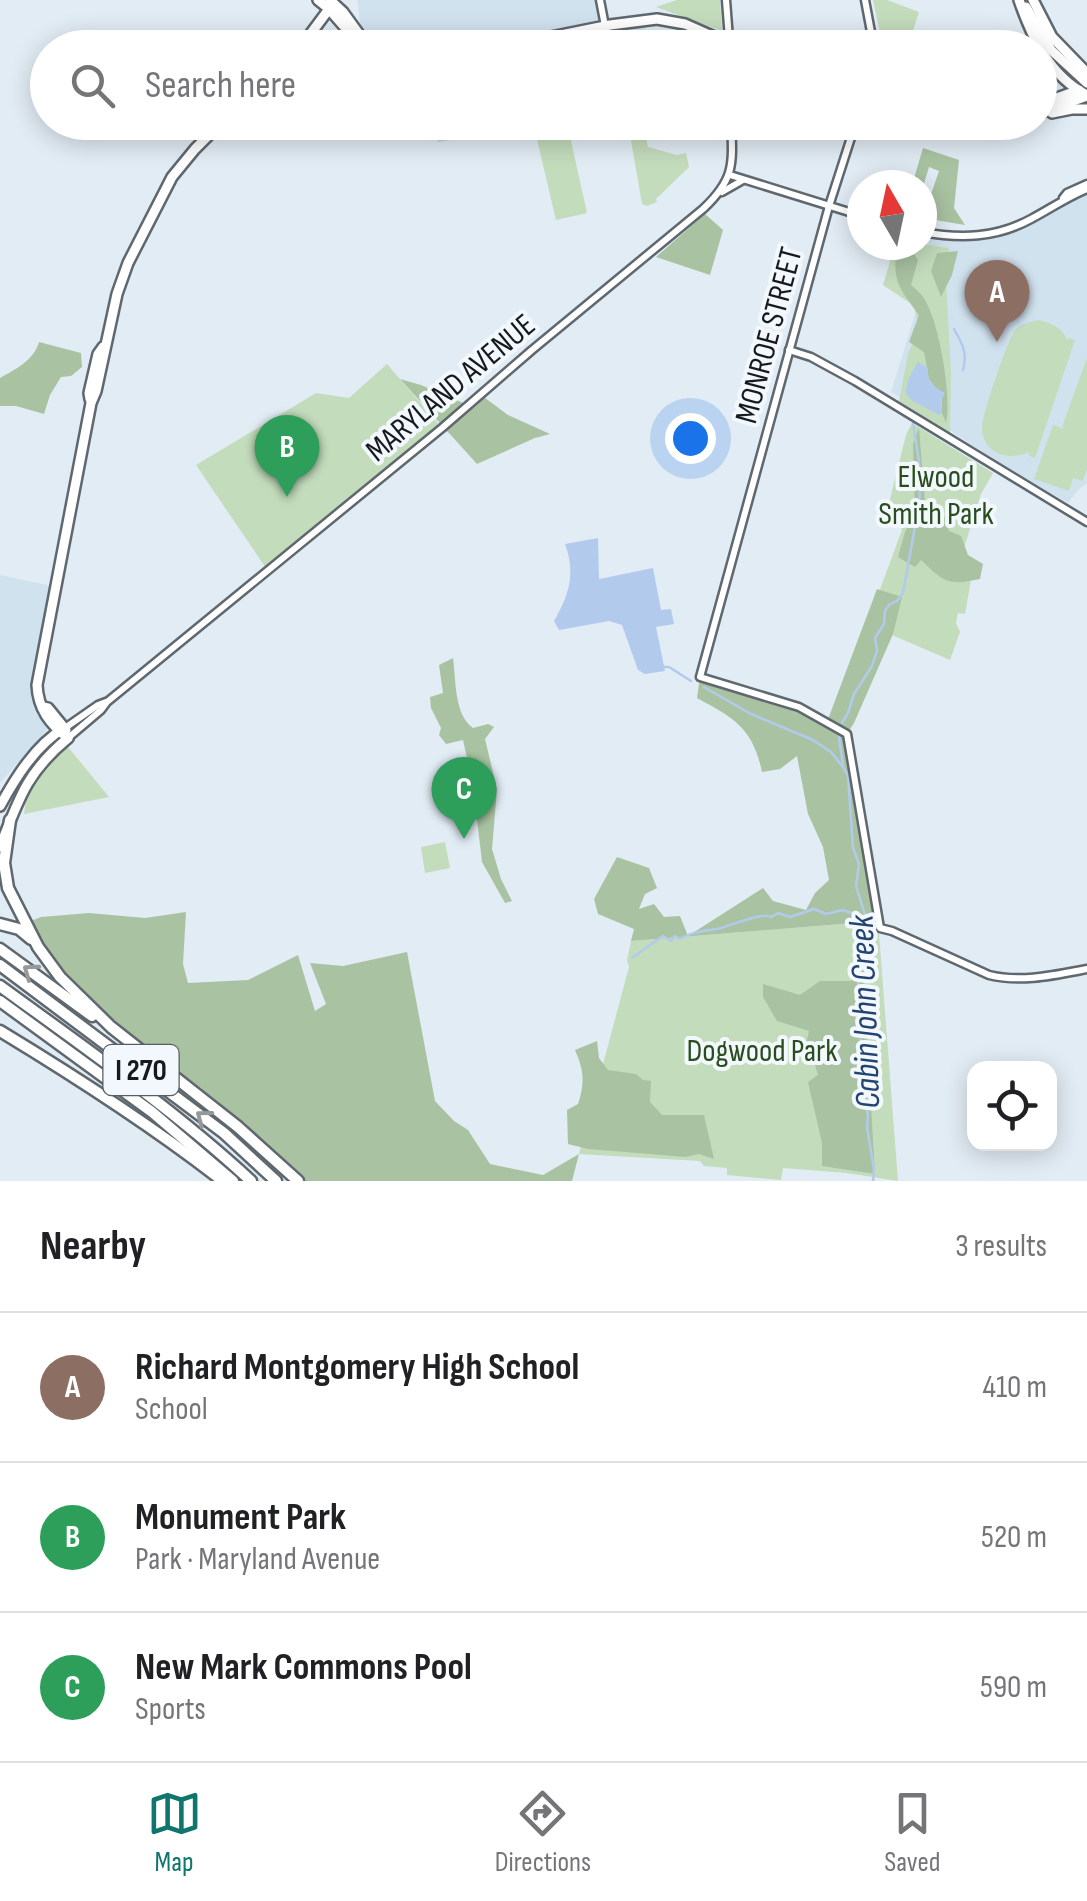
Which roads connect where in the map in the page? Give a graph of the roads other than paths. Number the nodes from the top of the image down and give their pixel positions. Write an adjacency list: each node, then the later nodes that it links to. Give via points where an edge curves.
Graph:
1 (318, 0): 7 (main road)
2 (600, 0): 8 (street)
3 (726, 0): 13 (street)
4 (865, 0): 14 (street)
5 (1021, 0): 15 (main road); 16 (main road)
6 (1033, 0): 17 (main road)
7 (333, 2): 9 (main road); 10 (main road)
8 (605, 26): 11 (main road); 12 (main road, via 648,19)
9 (313, 30)
10 (351, 30)
11 (585, 30)
12 (693, 30)
13 (727, 30)
14 (871, 30)
15 (1031, 30)
16 (1039, 30)
17 (1048, 30)
18 (1057, 42): 21 (main road)
19 (1057, 57): 22 (main road)
20 (1057, 69): 22 (main road)
21 (1086, 72)
22 (1085, 91): 23 (main road); 24 (main road)
23 (1057, 98)
24 (1057, 107)
25 (1087, 109): 26 (main road)
26 (1057, 112)
27 (205, 140): 39 (main road, via 161,196 122,276 98,354 37,685)
28 (731, 140): 30 (street, MARYLAND AVENUE)
29 (850, 140): 34 (street, MONROE STREET)
30 (730, 175): 31 (street); 33 (street, MARYLAND AVENUE)
31 (742, 180): 33 (street); 34 (street)
32 (1087, 186): 36 (street, via 992,234)
33 (721, 192): 41 (street, MARYLAND AVENUE, via 101,710)
34 (829, 206): 35 (street); 37 (street, MONROE STREET)
35 (847, 211)
36 (937, 234)
37 (790, 350): 38 (street, via 858,383); 50 (street, MONROE STREET, via 700,677 799,707 847,734 880,928 1002,978)
38 (1087, 522)
39 (43, 707): 40 (main road); 41 (main road)
40 (49, 720): 41 (main road); 42 (main road)
41 (64, 732): 42 (main road); 44 (main road)
42 (40, 748): 43 (main road)
43 (0, 806)
44 (10, 820): 45 (main road); 47 (highway, via 5,875)
45 (0, 847)
46 (0, 924): 47 (highway, via 19,929)
47 (38, 946): 54 (highway, via 98,1015)
48 (0, 949): 54 (highway, I 270, one-way to 48)
49 (0, 965): 57 (highway, I 270, one-way to 49, via 224,1133)
50 (1087, 969)
51 (0, 986): 56 (highway, I 270)
52 (0, 1001): 55 (highway, I 270, via 152,1112)
53 (0, 1031): 55 (highway)
54 (165, 1070): 58 (highway, I 270)
55 (230, 1181)
56 (250, 1181)
57 (276, 1181)
58 (298, 1181)

